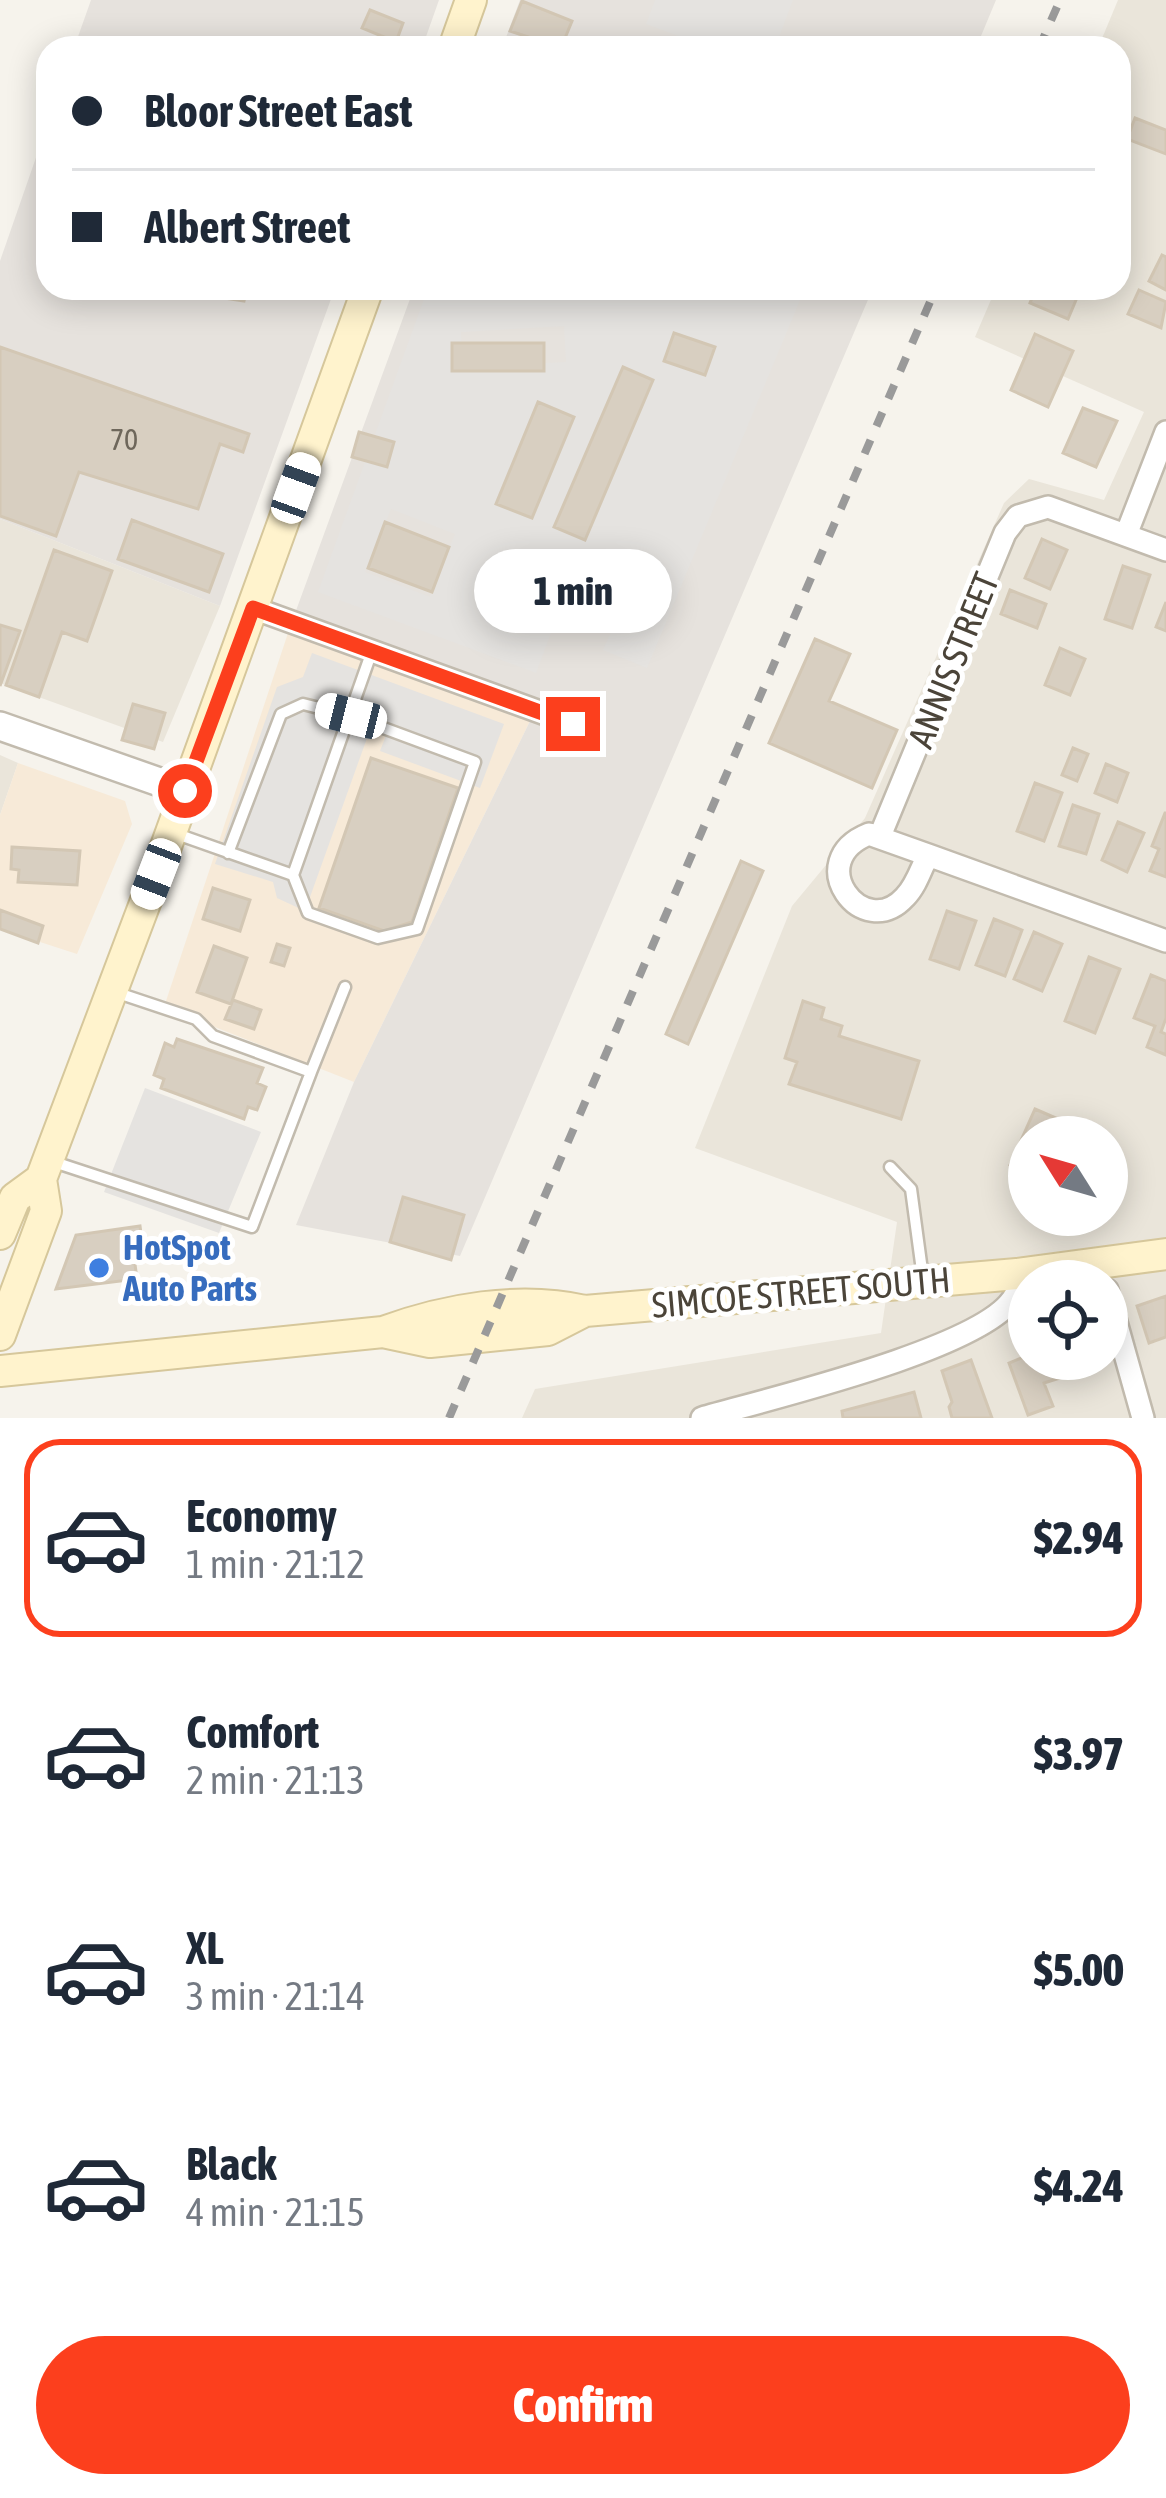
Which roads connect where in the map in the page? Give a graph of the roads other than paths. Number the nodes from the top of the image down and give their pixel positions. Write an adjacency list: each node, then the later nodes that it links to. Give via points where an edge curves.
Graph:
1 (471, 0): 2 (main road)
2 (458, 36)
3 (364, 300): 7 (main road)
4 (1166, 432): 5 (street)
5 (1126, 535): 6 (street); 14 (street, ANNIS STREET, via 1048,507 1018,515)
6 (1166, 550)
7 (253, 608): 8 (street); 12 (main road)
8 (372, 651): 9 (lane); 10 (street)
9 (351, 716): 15 (lane, via 303,704 280,714); 17 (lane); 17 (lane, via 475,762 417,929 378,938 308,913)
10 (573, 724)
11 (0, 726): 12 (street)
12 (185, 791): 13 (main road)
13 (171, 832): 15 (lane); 20 (main road)
14 (880, 836): 16 (street); 16 (street, via 848,847 838,870 845,894 865,909 902,902)
15 (228, 854): 17 (lane)
16 (928, 855): 18 (street)
17 (292, 875)
18 (1166, 941)
19 (345, 987): 21 (lane)
20 (112, 991): 21 (lane); 23 (main road)
21 (311, 1072): 23 (lane, via 252,1227)
22 (890, 1167): 28 (lane, via 911,1190)
23 (45, 1169): 24 (main road, via 15,1198); 30 (main road, via 46,1210)
24 (0, 1234)
25 (1166, 1254): 26 (main road, SIMCOE STREET SOUTH)
26 (1128, 1269)
27 (1008, 1275): 28 (main road, SIMCOE STREET SOUTH)
28 (923, 1281): 32 (main road, SIMCOE STREET SOUTH, via 585,1311 548,1330 430,1342 383,1332)
29 (1008, 1303): 33 (street, SIMCOE STREET SOUTH, via 928,1351)
30 (0, 1334)
31 (1128, 1364): 34 (street)
32 (0, 1371)
33 (702, 1418)
34 (1143, 1418)

